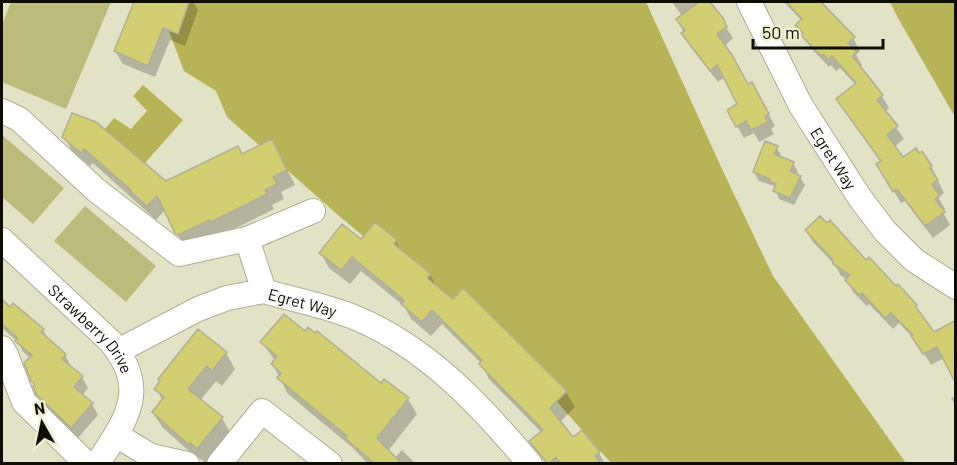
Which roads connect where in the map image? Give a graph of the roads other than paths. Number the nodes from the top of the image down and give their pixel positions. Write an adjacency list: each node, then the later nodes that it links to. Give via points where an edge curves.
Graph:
1 (749, 2): 6 (street, Egret Way, via 801,106 860,198 914,260)
2 (2, 111): 4 (street, via 19,119 96,190 179,254)
3 (314, 211): 4 (street)
4 (247, 238): 7 (street, Egret Way)
5 (2, 240): 9 (street, Strawberry Drive)
6 (956, 287)
7 (264, 291): 9 (street, via 227,297); 16 (street, Egret Way, via 356,318 406,344 460,387)
8 (2, 348): 11 (street, via 24,402)
9 (118, 351): 10 (street, Strawberry Drive, via 131,376 132,389 131,403)
10 (116, 435): 12 (street, Strawberry Drive); 13 (street, via 151,456)
11 (87, 464)
12 (97, 464)
13 (187, 464)
14 (219, 464): 15 (street, via 262,411)
15 (330, 464)
16 (530, 464)

